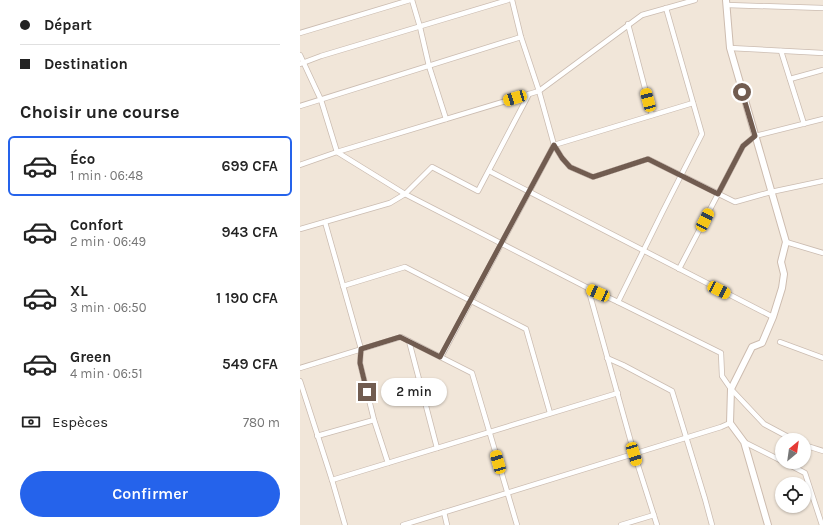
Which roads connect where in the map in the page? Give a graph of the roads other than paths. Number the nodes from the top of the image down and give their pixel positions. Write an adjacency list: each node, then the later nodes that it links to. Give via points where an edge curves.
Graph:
1 (411, 0): 10 (street); 11 (street)
2 (508, 0): 10 (street)
3 (512, 0): 12 (street)
4 (695, 0): 7 (street)
5 (727, 2): 8 (street); 13 (street)
6 (823, 4): 8 (street)
7 (666, 8): 9 (street, via 642,15); 24 (street)
8 (823, 8)
9 (628, 24): 21 (street); 26 (street)
10 (420, 27): 17 (street); 18 (street)
11 (300, 33)
12 (521, 37): 18 (street); 21 (street)
13 (730, 48): 14 (street); 30 (street)
14 (781, 51): 15 (street); 20 (street)
15 (823, 53)
16 (300, 54): 17 (street)
17 (302, 64): 23 (street)
18 (429, 66): 23 (street); 27 (street)
19 (823, 70): 20 (street)
20 (790, 79): 29 (street)
21 (539, 91): 22 (street); 31 (street)
22 (529, 94): 27 (street); 34 (street)
23 (321, 100): 25 (street); 32 (street)
24 (693, 103): 26 (street); 35 (street, via 702,134)
25 (300, 106)
26 (652, 115): 31 (street)
27 (446, 119): 32 (street)
28 (823, 119): 29 (street)
29 (804, 124): 30 (street)
30 (755, 136): 38 (street); 40 (street, via 743,146)
31 (554, 145): 35 (street, via 570,167 593,177 648,159); 37 (street)
32 (337, 152): 33 (street); 39 (street)
33 (300, 164)
34 (489, 172): 37 (street); 39 (street, via 478,191 432,167)
35 (681, 175): 40 (street); 45 (street)
36 (823, 181): 38 (street)
37 (529, 192): 44 (street); 45 (street)
38 (771, 192): 40 (street, via 735,202); 43 (street)
39 (405, 194): 41 (street, via 390,203); 44 (street)
40 (718, 194): 47 (street)
41 (325, 222): 42 (street); 48 (street)
42 (300, 230)
43 (786, 242): 46 (street); 52 (street, via 782,262 782,288)
44 (502, 243): 49 (street); 50 (street)
45 (643, 251): 47 (street); 51 (street)
46 (823, 253)
47 (679, 269): 52 (street)
48 (343, 286): 50 (street, via 405,268); 55 (street)
49 (588, 288): 51 (street); 57 (street)
50 (471, 301): 56 (street); 63 (street, via 526,329)
51 (618, 302): 61 (street, via 721,353 722,376)
52 (772, 317): 61 (street, via 762,343 752,347)
53 (409, 341): 55 (street, via 400,337); 56 (street); 72 (street)
54 (780, 342): 58 (street)
55 (361, 349): 59 (street); 64 (street, via 360,363)
56 (440, 357): 66 (street, via 472,373)
57 (608, 358): 62 (street); 69 (street, via 672,391)
58 (823, 358)
59 (300, 368)
60 (300, 381): 68 (street)
61 (731, 388): 65 (street); 67 (street, via 764,424)
62 (618, 393): 63 (street); 74 (street)
63 (550, 413): 66 (street)
64 (374, 420): 68 (street); 76 (street)
65 (730, 423): 69 (street); 70 (street)
66 (490, 432): 72 (street); 79 (street)
67 (781, 433)
68 (318, 436): 78 (street)
69 (686, 438): 74 (street); 88 (street)
70 (744, 442): 75 (street); 89 (street)
71 (811, 447): 73 (street)
72 (436, 448): 76 (street)
73 (823, 451)
74 (634, 454): 79 (street); 81 (street)
75 (775, 458)
76 (388, 463): 78 (street)
77 (797, 469): 90 (street, via 805,473)
78 (332, 480): 82 (street)
79 (507, 492): 80 (street); 85 (street)
80 (444, 512): 83 (street); 84 (street)
81 (654, 515): 86 (street); 87 (street)
82 (345, 525)
83 (403, 525)
84 (448, 525)
85 (517, 525)
86 (621, 525)
87 (657, 525)
88 (712, 525)
89 (768, 525)
90 (822, 525)

